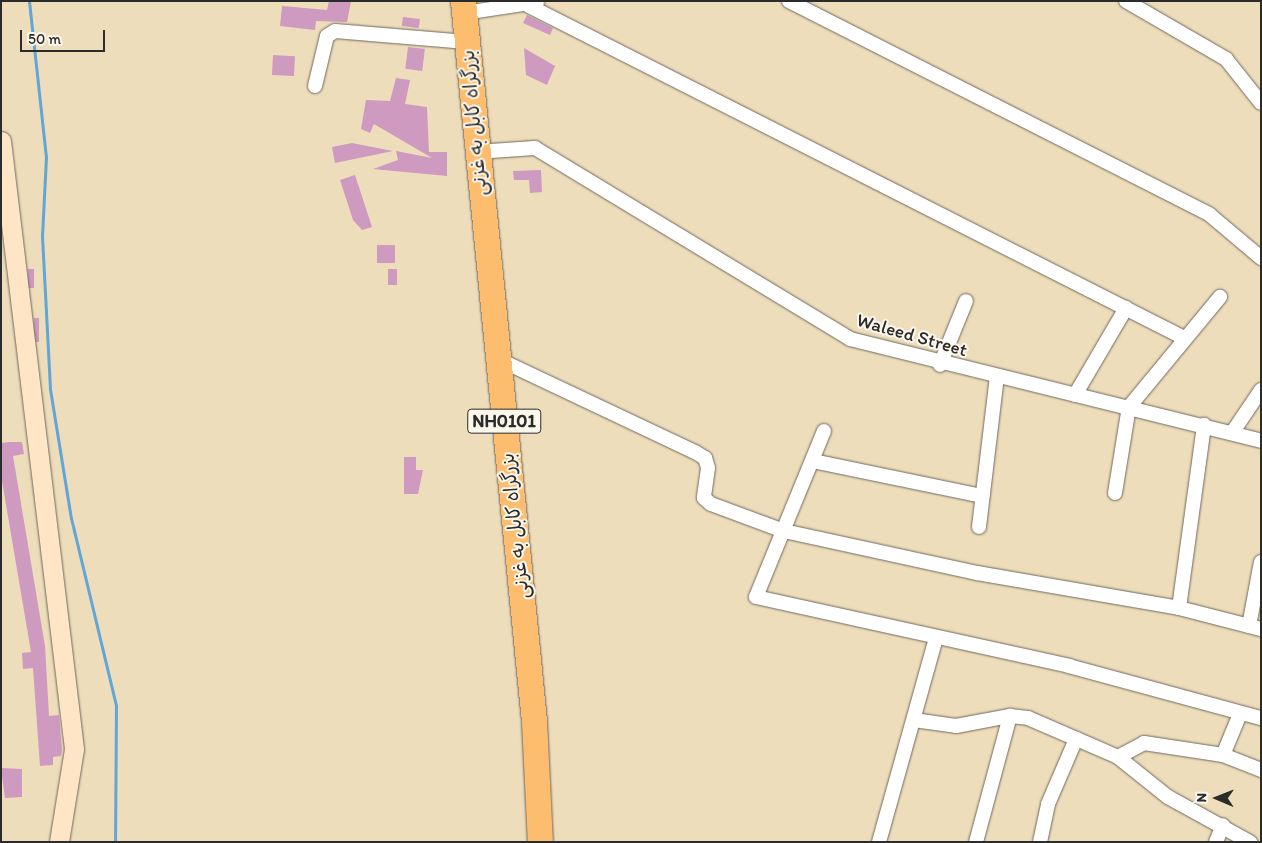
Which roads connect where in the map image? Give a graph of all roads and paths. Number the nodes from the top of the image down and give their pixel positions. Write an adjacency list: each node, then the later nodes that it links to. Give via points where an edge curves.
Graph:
1 (789, 1): 10 (street, via 1210,214)
2 (1126, 1): 7 (street, via 1226,59)
3 (534, 4): 4 (street); 13 (street)
4 (464, 7): 5 (highway, بزرگراه کابل به غزنی / NH0101)
5 (467, 42): 6 (street, via 335,32 328,36); 9 (highway, بزرگراه کابل به غزنی / NH0101)
6 (315, 86)
7 (1261, 102)
8 (1, 141): 43 (street, via 74,749)
9 (476, 152): 15 (highway, بزرگراه کابل به غزنی / NH0101); 16 (street, Waleed Street, via 535,148 850,339)
10 (1260, 256)
11 (1220, 297): 14 (street)
12 (966, 301): 16 (street)
13 (1126, 308): 14 (street); 19 (street)
14 (1184, 338): 20 (street)
15 (498, 359): 29 (street, via 705,458 708,468 704,498); 44 (highway, بزرگراه کابل به غزنی / NH0101, via 534,721)
16 (940, 365): 17 (street, Waleed Street)
17 (997, 377): 19 (street, Waleed Street); 27 (street)
18 (1261, 390): 23 (street)
19 (1075, 395): 20 (street, Waleed Street)
20 (1129, 407): 21 (street, Waleed Street); 26 (street)
21 (1204, 425): 23 (street, Waleed Street); 31 (street)
22 (824, 430): 25 (street)
23 (1232, 433): 24 (street, Waleed Street)
24 (1261, 441)
25 (813, 461): 27 (street); 29 (street)
26 (1115, 493)
27 (982, 496): 28 (street)
28 (979, 527)
29 (784, 532): 31 (street, via 977,572); 33 (street, via 756,598)
30 (1261, 562): 32 (street)
31 (1178, 608): 32 (street)
32 (1255, 627)
33 (936, 638): 34 (street, via 1070,666); 37 (street)
34 (1240, 714): 36 (street); 39 (street)
35 (1010, 716): 37 (street, via 956,726); 38 (street, via 1028,718); 46 (street)
36 (1261, 718)
37 (914, 720): 45 (street)
38 (1076, 739): 40 (street); 47 (street, via 1048,804)
39 (1223, 755): 40 (street, via 1144,743); 41 (street)
40 (1118, 757): 42 (street, via 1168,797)
41 (1261, 770)
42 (1223, 825): 48 (street); 49 (street)
43 (59, 842)
44 (540, 842)
45 (879, 842)
46 (976, 842)
47 (1040, 842)
48 (1216, 842)
49 (1250, 842)

